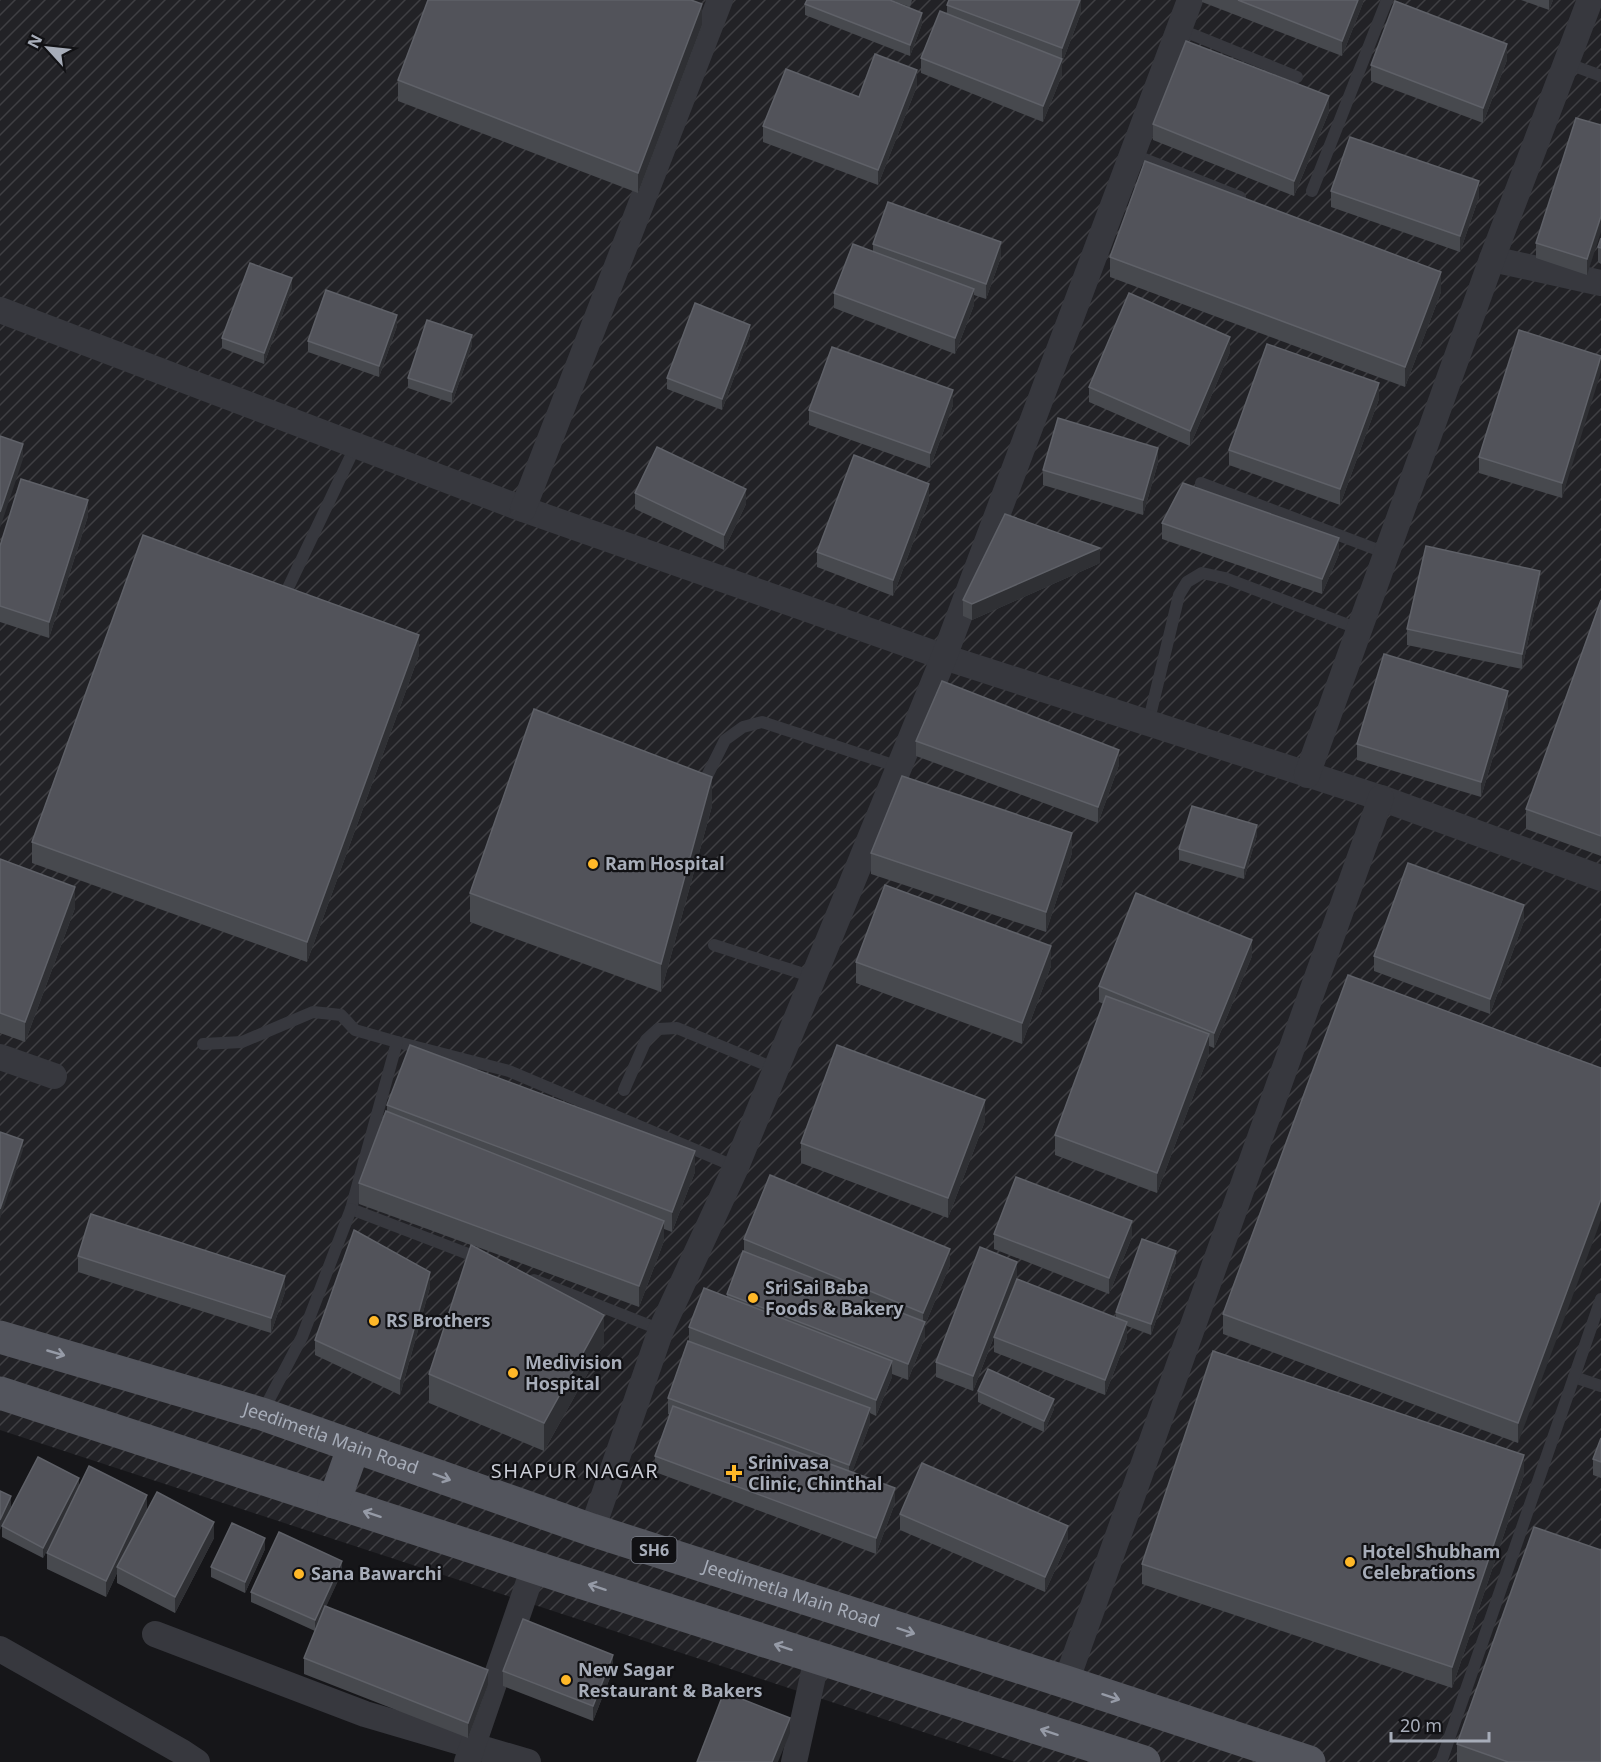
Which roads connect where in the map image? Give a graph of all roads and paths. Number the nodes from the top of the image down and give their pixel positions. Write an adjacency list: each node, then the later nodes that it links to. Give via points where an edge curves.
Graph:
1 (720, 0): 17 (street)
2 (1190, 0): 5 (street)
3 (1388, 0): 10 (lane)
4 (1590, 0): 6 (street)
5 (1179, 29): 8 (lane); 9 (street)
6 (1566, 63): 7 (lane); 12 (street)
7 (1601, 76)
8 (1297, 77)
9 (1132, 154): 11 (lane); 21 (street)
10 (1312, 191)
11 (1256, 203)
12 (1492, 259): 13 (street); 18 (street)
13 (1601, 283)
14 (0, 310): 15 (street)
15 (356, 446): 17 (street); 19 (lane)
16 (1201, 483): 18 (lane)
17 (523, 509): 21 (street)
18 (1386, 553): 20 (street)
19 (288, 588)
20 (1359, 629): 22 (lane, via 1225,578 1202,573 1187,582 1179,596); 24 (street)
21 (944, 657): 22 (street); 23 (street)
22 (1148, 724): 24 (street)
23 (899, 767): 25 (lane, via 762,722 743,727 725,740); 29 (street)
24 (1307, 776): 26 (street)
25 (702, 786)
26 (1381, 798): 27 (street); 54 (street)
27 (1601, 878)
28 (714, 945): 29 (lane)
29 (813, 977): 33 (street)
30 (397, 1042): 31 (lane, via 355,1030 341,1015 313,1012 242,1042); 36 (lane, via 508,1071); 37 (lane)
31 (202, 1044)
32 (0, 1057): 34 (street)
33 (776, 1069): 35 (lane, via 677,1028 658,1029 646,1040); 36 (street)
34 (54, 1076)
35 (624, 1090)
36 (736, 1167): 41 (street)
37 (351, 1209): 38 (lane); 46 (lane, via 302,1337)
38 (495, 1265)
39 (528, 1278): 41 (lane)
40 (1601, 1299): 43 (lane)
41 (661, 1330): 49 (street)
42 (0, 1337): 46 (main road, Jeedimetla Main Road / SH6, one-way to 46)
43 (1574, 1377): 44 (lane); 61 (lane)
44 (1601, 1386)
45 (0, 1393): 48 (main road)
46 (262, 1414): 47 (main road, Jeedimetla Main Road / SH6)
47 (354, 1446): 48 (main road); 49 (main road, Jeedimetla Main Road / SH6, one-way to 49)
48 (334, 1502): 50 (main road, one-way to 48)
49 (592, 1530): 54 (main road, Jeedimetla Main Road / SH6, one-way to 54)
50 (534, 1567): 53 (main road, one-way to 50); 55 (street)
51 (154, 1634): 55 (street)
52 (0, 1649): 56 (street)
53 (817, 1658): 58 (street); 59 (main road, one-way to 53)
54 (1066, 1682): 60 (main road, Jeedimetla Main Road / SH6, one-way to 60)
55 (469, 1754): 57 (street)
56 (184, 1759)
57 (528, 1762)
58 (794, 1762)
59 (1144, 1762)
60 (1309, 1762)
61 (1441, 1762)

